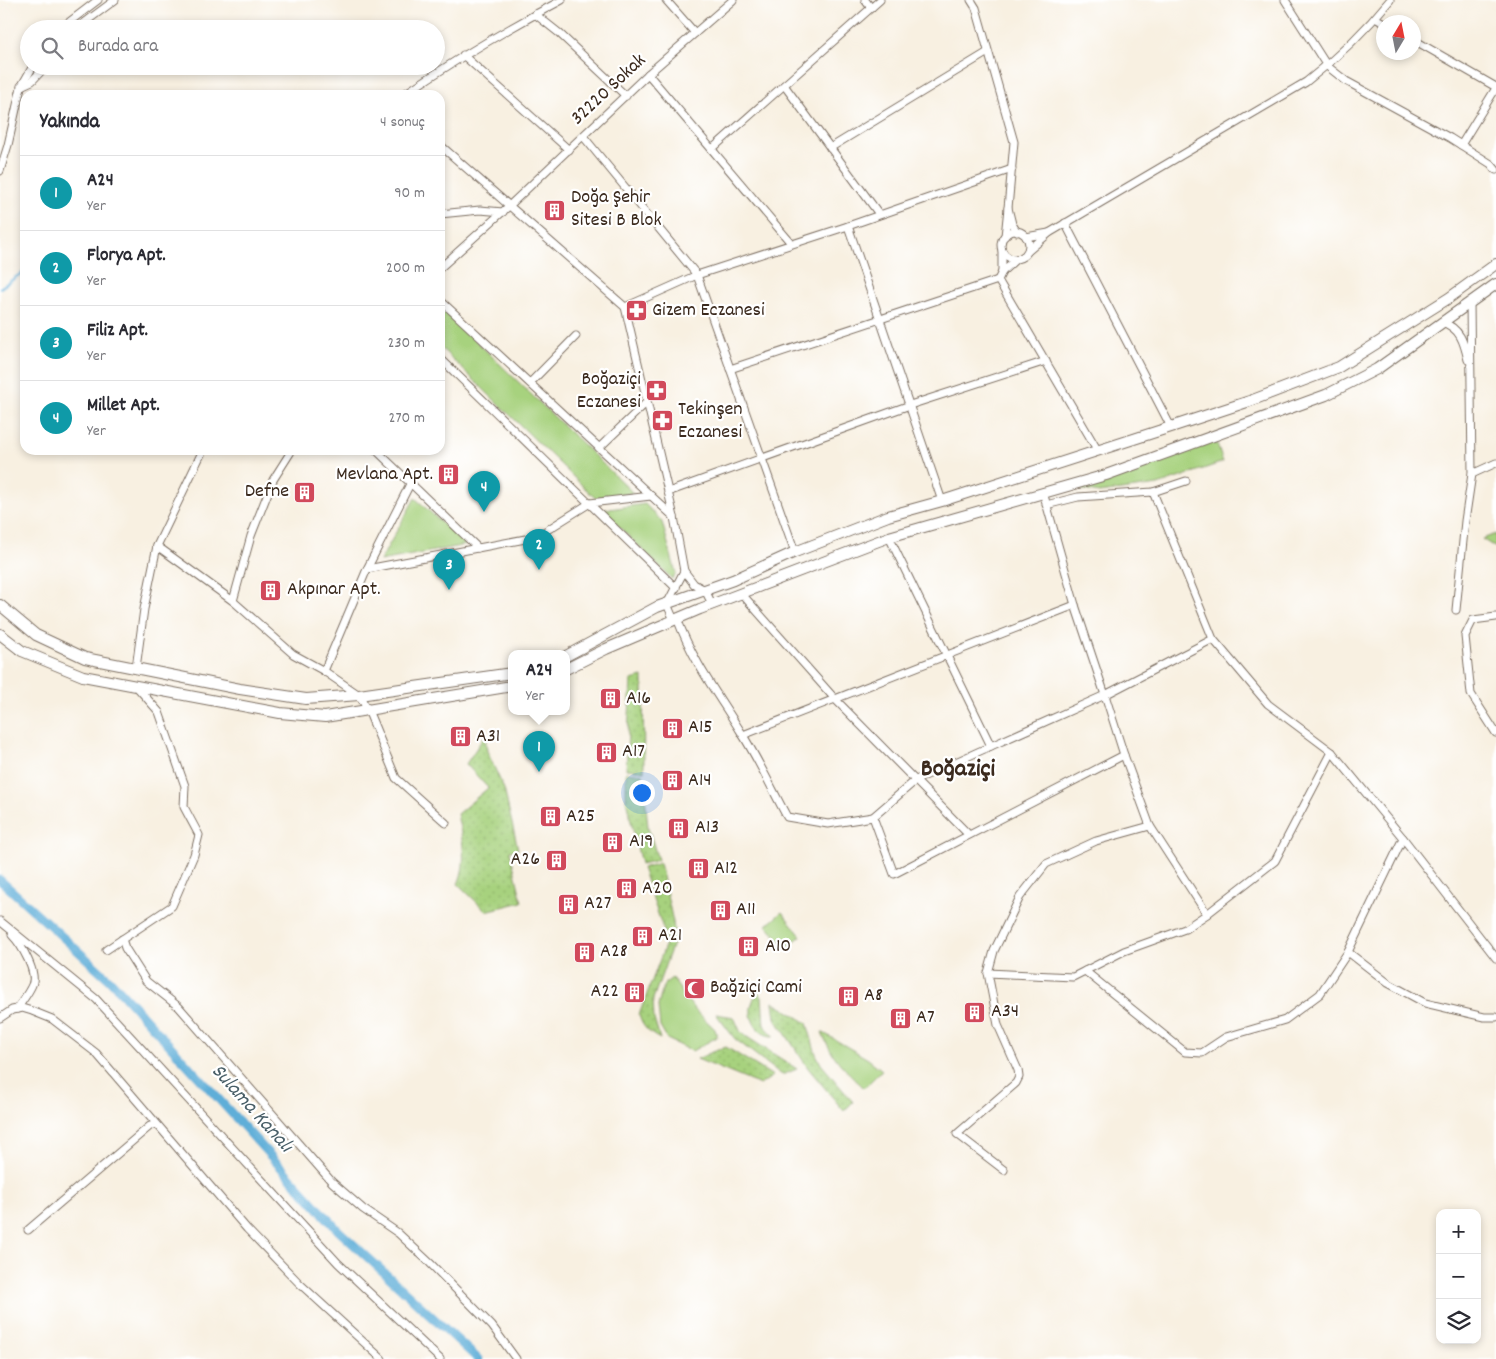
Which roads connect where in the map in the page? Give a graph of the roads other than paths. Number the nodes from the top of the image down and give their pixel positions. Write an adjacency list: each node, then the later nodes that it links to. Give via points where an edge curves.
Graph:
1 (98, 0): 14 (street)
2 (115, 0): 15 (street)
3 (562, 0): 12 (street)
4 (666, 0): 16 (street)
5 (733, 0): 16 (street, 32220 Sokak)
6 (865, 0): 11 (street)
7 (880, 0): 11 (street)
8 (971, 0): 18 (street)
9 (1390, 0): 13 (street)
10 (1289, 2): 20 (street)
11 (871, 8): 26 (street)
12 (535, 14): 19 (street); 32 (street, via 559,32)
13 (1375, 18): 20 (street)
14 (72, 20)
15 (88, 20)
16 (695, 33): 22 (street, 32220 Sokak)
17 (1421, 44): 28 (street)
18 (988, 52): 36 (street); 42 (street, via 1014,142)
19 (462, 55): 21 (street); 39 (street)
20 (1327, 66): 35 (street, via 1346,81); 49 (street, via 1306,82)
21 (445, 67)
22 (648, 74): 32 (street, 32220 Sokak); 38 (street)
23 (27, 75): 27 (street)
24 (38, 75): 27 (street)
25 (432, 75): 30 (street)
26 (784, 85): 36 (street); 38 (street)
27 (21, 86): 29 (street)
28 (1496, 87): 35 (street)
29 (20, 90)
30 (410, 90)
31 (20, 91): 34 (street)
32 (626, 96): 33 (street, 32220 Sokak)
33 (583, 136): 39 (street, 32220 Sokak); 62 (street)
34 (8, 145): 40 (street); 43 (street)
35 (1461, 145): 41 (street)
36 (830, 148): 48 (street)
37 (445, 149): 44 (street)
38 (712, 149): 55 (street)
39 (569, 150): 44 (street, 32220 Sokak)
40 (0, 156)
41 (1494, 165)
42 (1012, 169): 45 (street); 48 (street)
43 (0, 171)
44 (509, 206): 46 (street, 32220 Sokak); 67 (street)
45 (1008, 208): 51 (street); 53 (street)
46 (503, 212): 47 (street, via 480,210); 59 (street, 32220 Sokak)
47 (445, 214)
48 (879, 214): 50 (street)
49 (1065, 223): 52 (street); 78 (street)
50 (848, 226): 55 (street); 68 (street)
51 (1017, 232): 53 (street); 54 (street)
52 (1049, 233): 54 (street); 57 (street)
53 (1005, 236): 56 (street)
54 (1026, 237): 57 (street)
55 (791, 243): 62 (street)
56 (1002, 250): 58 (street, via 1009,258); 61 (street)
57 (1028, 251): 58 (street, via 1024,257)
58 (1016, 259): 61 (street)
59 (445, 264)
60 (1496, 264): 78 (main road, via 1340,367)
61 (1002, 272): 63 (street)
62 (697, 275): 67 (street); 73 (street)
63 (998, 280): 68 (street); 71 (street)
64 (1496, 284): 65 (main road)
65 (1470, 302): 69 (main road); 74 (street)
66 (445, 305): 75 (street)
67 (625, 307): 76 (street)
68 (881, 320): 73 (street); 77 (street)
69 (1442, 322): 74 (street, via 1452,325 1460,334); 90 (main road, via 1377,369 1326,395 1106,475)
70 (576, 336): 75 (street)
71 (1046, 361): 77 (street); 80 (street)
72 (445, 363): 94 (street)
73 (730, 369): 84 (street)
74 (1472, 376): 86 (street)
75 (530, 383): 79 (street)
76 (647, 402): 79 (street); 89 (street)
77 (910, 405): 84 (street); 93 (street)
78 (1171, 427): 80 (main road)
79 (599, 448): 92 (street)
80 (1098, 451): 93 (main road)
81 (201, 455): 98 (street)
82 (289, 455): 106 (street, via 273,480 251,536)
83 (381, 455): 88 (street)
84 (762, 459): 89 (street); 100 (street)
85 (1496, 463): 86 (street)
86 (1472, 474): 111 (street)
87 (1186, 481): 91 (street)
88 (411, 482): 99 (street); 101 (street)
89 (668, 492): 96 (street)
90 (1043, 492): 95 (street); 97 (main road)
91 (1153, 492): 95 (street, via 1078,497); 115 (street)
92 (651, 496): 94 (street); 96 (street)
93 (942, 501): 100 (main road, via 888,516)
94 (590, 504): 99 (street, via 536,537); 103 (street)
95 (1046, 505): 110 (street)
96 (674, 517): 102 (street)
97 (889, 537): 105 (main road); 117 (street)
98 (157, 546): 106 (street); 119 (street)
99 (478, 548): 101 (street)
100 (795, 552): 104 (main road)
101 (367, 570): 120 (street)
102 (684, 571): 103 (street); 104 (street, via 694,584)
103 (676, 588): 107 (street)
104 (705, 590): 107 (main road); 108 (street)
105 (741, 593): 108 (main road); 126 (street)
106 (233, 601): 120 (street, via 293,654)
107 (667, 604): 113 (street); 116 (main road)
108 (712, 604): 113 (main road)
109 (0, 605): 119 (main road, via 36,635 86,658)
110 (1075, 605): 117 (street); 125 (street)
111 (1456, 610)
112 (1496, 617): 128 (street, via 1473,620 1465,636 1471,694)
113 (675, 619): 118 (main road); 129 (street, via 695,659)
114 (0, 634): 122 (main road, via 22,651 83,676)
115 (1214, 639): 125 (street); 131 (street, via 1268,704)
116 (570, 654)
117 (946, 656): 126 (street); 130 (street)
118 (570, 667)
119 (136, 668): 124 (main road, via 306,699)
120 (324, 671): 124 (street)
121 (508, 674): 124 (main road)
122 (136, 685): 127 (main road, via 280,713 325,717); 141 (street, via 159,712 185,786 184,807 199,835 172,906)
123 (508, 687): 127 (main road)
124 (360, 695): 127 (street)
125 (1105, 695): 130 (street); 132 (street)
126 (835, 699): 129 (street); 133 (street)
127 (368, 710): 135 (street, via 396,778)
128 (1496, 733)
129 (743, 735): 134 (street, via 786,817 828,824)
130 (991, 746): 133 (street)
131 (1332, 752): 138 (street); 139 (street, via 1275,861)
132 (1124, 755): 136 (street); 137 (street)
133 (916, 780): 134 (street); 137 (street)
134 (873, 817): 137 (street, via 894,874)
135 (446, 823)
136 (1150, 826): 139 (street); 146 (street, via 1096,841 1046,864 1020,897 994,951)
137 (968, 834)
138 (1402, 838): 143 (street); 144 (street)
139 (1207, 914): 145 (street, via 1185,929)
140 (0, 921): 147 (street, via 17,940 33,973 33,985); 154 (street, via 96,999 338,1264)
141 (122, 939): 142 (street); 155 (street, via 146,981 179,1008 332,1182 398,1233 430,1263 492,1326)
142 (106, 950)
143 (1348, 952): 145 (street, via 1320,994 1285,1020 1226,1037 1202,1053 1185,1052); 148 (street, via 1388,983 1425,1004)
144 (1496, 958)
145 (1085, 971): 146 (street, via 1073,977)
146 (988, 973): 151 (street, via 998,1025 1019,1077 957,1134)
147 (17, 1009): 149 (street); 150 (street, via 52,1019 96,1053)
148 (1496, 1017)
149 (0, 1018)
150 (156, 1124): 152 (street); 153 (street, via 247,1229)
151 (1004, 1170)
152 (28, 1230)
153 (382, 1359)
154 (440, 1359)
155 (516, 1359)

